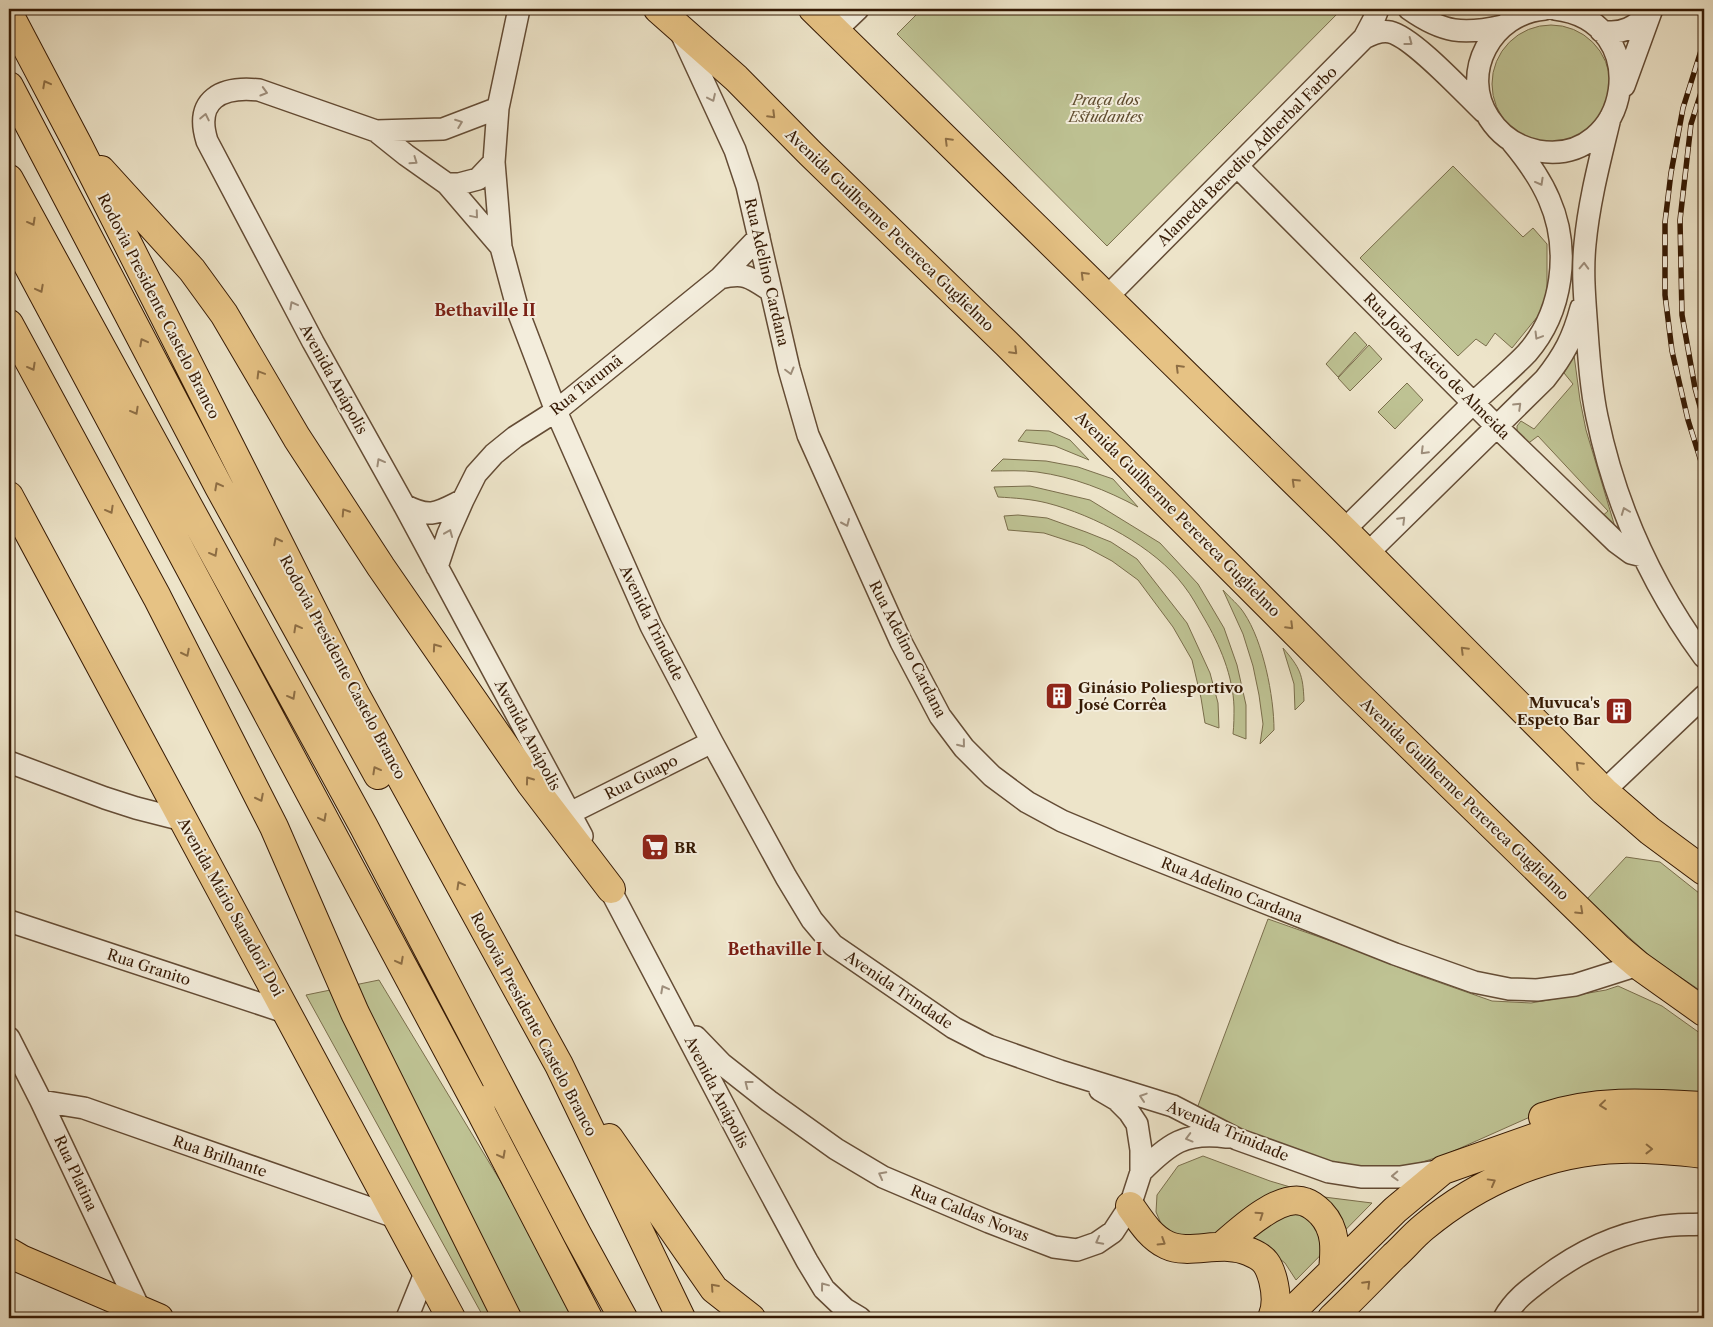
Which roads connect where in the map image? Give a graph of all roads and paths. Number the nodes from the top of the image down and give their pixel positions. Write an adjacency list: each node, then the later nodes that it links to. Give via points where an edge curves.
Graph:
1 (519, 9): 17 (street, Avenida Trindade)
2 (813, 9): 12 (main road)
3 (858, 9): 12 (street)
4 (1378, 9): 14 (street, Alameda Benedito Adherbal Farbo)
5 (1409, 9): 11 (street, via 1435,25 1451,30 1471,31)
6 (1544, 9): 11 (street, via 1526,12)
7 (1555, 9): 13 (street, via 1580,15)
8 (1651, 9): 13 (street, via 1627,29 1615,33); 18 (street)
9 (9, 14): 22 (main road, Rodovia Presidente Castelo Branco, one-way to 9)
10 (668, 17): 28 (street, Rua Adelino Cardana, one-way to 28, via 691,54 735,150 748,186); 57 (main road, Avenida Guilherme Perereca Guglielmo, one-way to 57, via 736,78 1352,688)
11 (1503, 26): 19 (street, via 1486,47 1479,68 1478,89)
12 (836, 30): 33 (main road, one-way to 12)
13 (1601, 31): 18 (street, via 1611,44 1619,65 1621,85)
14 (1364, 38): 19 (street, one-way to 19, via 1385,31 1400,36); 24 (street, Alameda Benedito Adherbal Farbo)
15 (9, 80): 22 (main road)
16 (9, 86): 56 (main road, Rodovia Presidente Castelo Branco, one-way to 16, via 219,487)
17 (498, 108): 20 (street, one-way to 17, via 443,129); 23 (street, Avenida Trindade)
18 (1613, 111): 21 (street, via 1593,137 1566,150 1542,152); 32 (street, one-way to 18, via 1584,255 1590,208)
19 (1486, 114): 21 (street)
20 (376, 131): 26 (street, one-way to 26); 40 (street, Avenida Anápolis, one-way to 20, via 207,141 203,116 217,96 242,88 259,90)
21 (1512, 142): 35 (street, one-way to 35, via 1550,200 1560,241 1560,280 1553,306 1534,343)
22 (78, 145): 53 (main road, one-way to 22, via 531,784 381,567 297,438 224,314 192,270); 62 (main road, Rodovia Presidente Castelo Branco, one-way to 22, via 354,692)
23 (494, 162): 26 (street, via 478,179); 29 (street, Avenida Trindade)
24 (1238, 166): 33 (street, Alameda Benedito Adherbal Farbo); 35 (street, Rua João Acácio de Almeida)
25 (9, 179): 54 (main road, one-way to 54)
26 (447, 184): 29 (street, one-way to 29)
27 (9, 230): 66 (main road, one-way to 66)
28 (759, 237): 30 (street, Rua Tarumã); 31 (street, Rua Adelino Cardana)
29 (501, 247): 36 (street, Avenida Trindade, via 519,314)
30 (720, 278): 31 (street, via 734,274 747,276); 36 (street, Rua Tarumã)
31 (771, 291): 57 (street, Rua Adelino Cardana, one-way to 57, via 808,435 854,540 901,642 940,716 964,748 992,776 1027,802 1062,821 1474,982 1508,989 1538,990 1575,985)
32 (1584, 294): 37 (street, one-way to 32, via 1544,379 1564,354 1575,329); 43 (street, one-way to 32, via 1616,485 1596,415)
33 (1107, 297): 41 (main road, one-way to 33)
34 (9, 324): 82 (main road, one-way to 82, via 157,597 274,827 355,1013)
35 (1474, 402): 37 (street, Rua João Acácio de Almeida); 41 (street, one-way to 41)
36 (556, 411): 39 (street, Rua Tarumã, via 515,436 494,454 476,474); 47 (street, Avenida Trindade, via 651,626)
37 (1496, 426): 42 (street, one-way to 37); 43 (street, Rua João Acácio de Almeida, via 1616,542 1631,553)
38 (9, 496): 51 (main road, Avenida Mário Sanadori Doi)
39 (463, 500): 40 (street, via 430,513 420,513); 44 (street, Rua Tarumã, one-way to 39)
40 (404, 505): 44 (street, Avenida Anápolis)
41 (1344, 530): 42 (main road)
42 (1367, 554): 49 (main road, one-way to 42)
43 (1643, 556): 45 (street, via 1667,601)
44 (437, 567): 50 (street, Avenida Anápolis)
45 (1704, 657)
46 (1704, 696): 49 (street)
47 (712, 742): 50 (street, Rua Guapo); 63 (street, Avenida Trindade, via 808,913 833,945 954,1028 989,1046)
48 (9, 762): 51 (street, via 105,798)
49 (1604, 791): 52 (main road)
50 (570, 813): 53 (street, Avenida Anápolis)
51 (183, 820): 59 (main road, Avenida Mário Sanadori Doi)
52 (1704, 871)
53 (611, 890): 60 (street, Avenida Anápolis, one-way to 53)
54 (401, 898): 66 (main road); 84 (main road)
55 (9, 921): 59 (street, Rua Granito)
56 (481, 961): 62 (main road); 85 (main road, Rodovia Presidente Castelo Branco)
57 (1638, 965): 58 (main road, Avenida Guilherme Perereca Guglielmo)
58 (1698, 1005)
59 (288, 1013): 73 (main road, Avenida Mário Sanadori Doi)
60 (680, 1021): 72 (street, Rua Caldas Novas, one-way to 60, via 1113,1232 1097,1243 1077,1250 1054,1247 988,1222 883,1177 836,1149 722,1064); 87 (street, Avenida Anápolis, one-way to 60, via 824,1289 807,1261)
61 (9, 1038): 64 (street, Rua Platina)
62 (559, 1065): 85 (main road, Rodovia Presidente Castelo Branco); 86 (main road, one-way to 62, via 714,1289)
63 (1075, 1075): 68 (street, Avenida Trinidade, one-way to 63, via 1173,1106); 71 (street, Rua Caldas Novas, via 1117,1100 1129,1112 1136,1124)
64 (41, 1101): 73 (street, Rua Brilhante, via 84,1108); 79 (street, Rua Platina)
65 (1704, 1106): 70 (main road, one-way to 70, via 1624,1103 1555,1113 1477,1147)
66 (483, 1116): 83 (main road, one-way to 83)
67 (1704, 1129): 70 (main road, via 1612,1123 1576,1128 1542,1135)
68 (1237, 1139): 70 (street, Avenida Trinidade, one-way to 68, via 1361,1177 1329,1172); 71 (street, one-way to 71, via 1192,1136 1176,1142)
69 (1704, 1154): 90 (main road, one-way to 69, via 1422,1228 1456,1203 1499,1179 1539,1162 1577,1153 1660,1149)
70 (1443, 1170): 78 (main road, via 1395,1210)
71 (1141, 1172): 72 (street, Rua Caldas Novas)
72 (1130, 1206): 75 (main road, one-way to 75, via 1142,1224 1166,1245 1177,1248)
73 (398, 1218): 77 (main road, Avenida Mário Sanadori Doi)
74 (1704, 1224): 91 (street, via 1660,1226 1626,1234 1584,1252 1520,1297)
75 (1222, 1246): 78 (main road, one-way to 78, via 1268,1210 1288,1202 1304,1201 1325,1217 1333,1232); 88 (main road, via 1244,1249 1262,1257 1271,1271 1276,1292)
76 (9, 1252): 79 (main road)
77 (426, 1271): 80 (street); 81 (main road, Avenida Mário Sanadori Doi)
78 (1333, 1271): 89 (main road)
79 (150, 1314)
80 (407, 1318)
81 (451, 1318)
82 (507, 1318)
83 (588, 1318)
84 (623, 1318)
85 (680, 1318)
86 (751, 1318)
87 (860, 1318)
88 (1272, 1318)
89 (1285, 1318)
90 (1332, 1318)
91 (1504, 1318)

